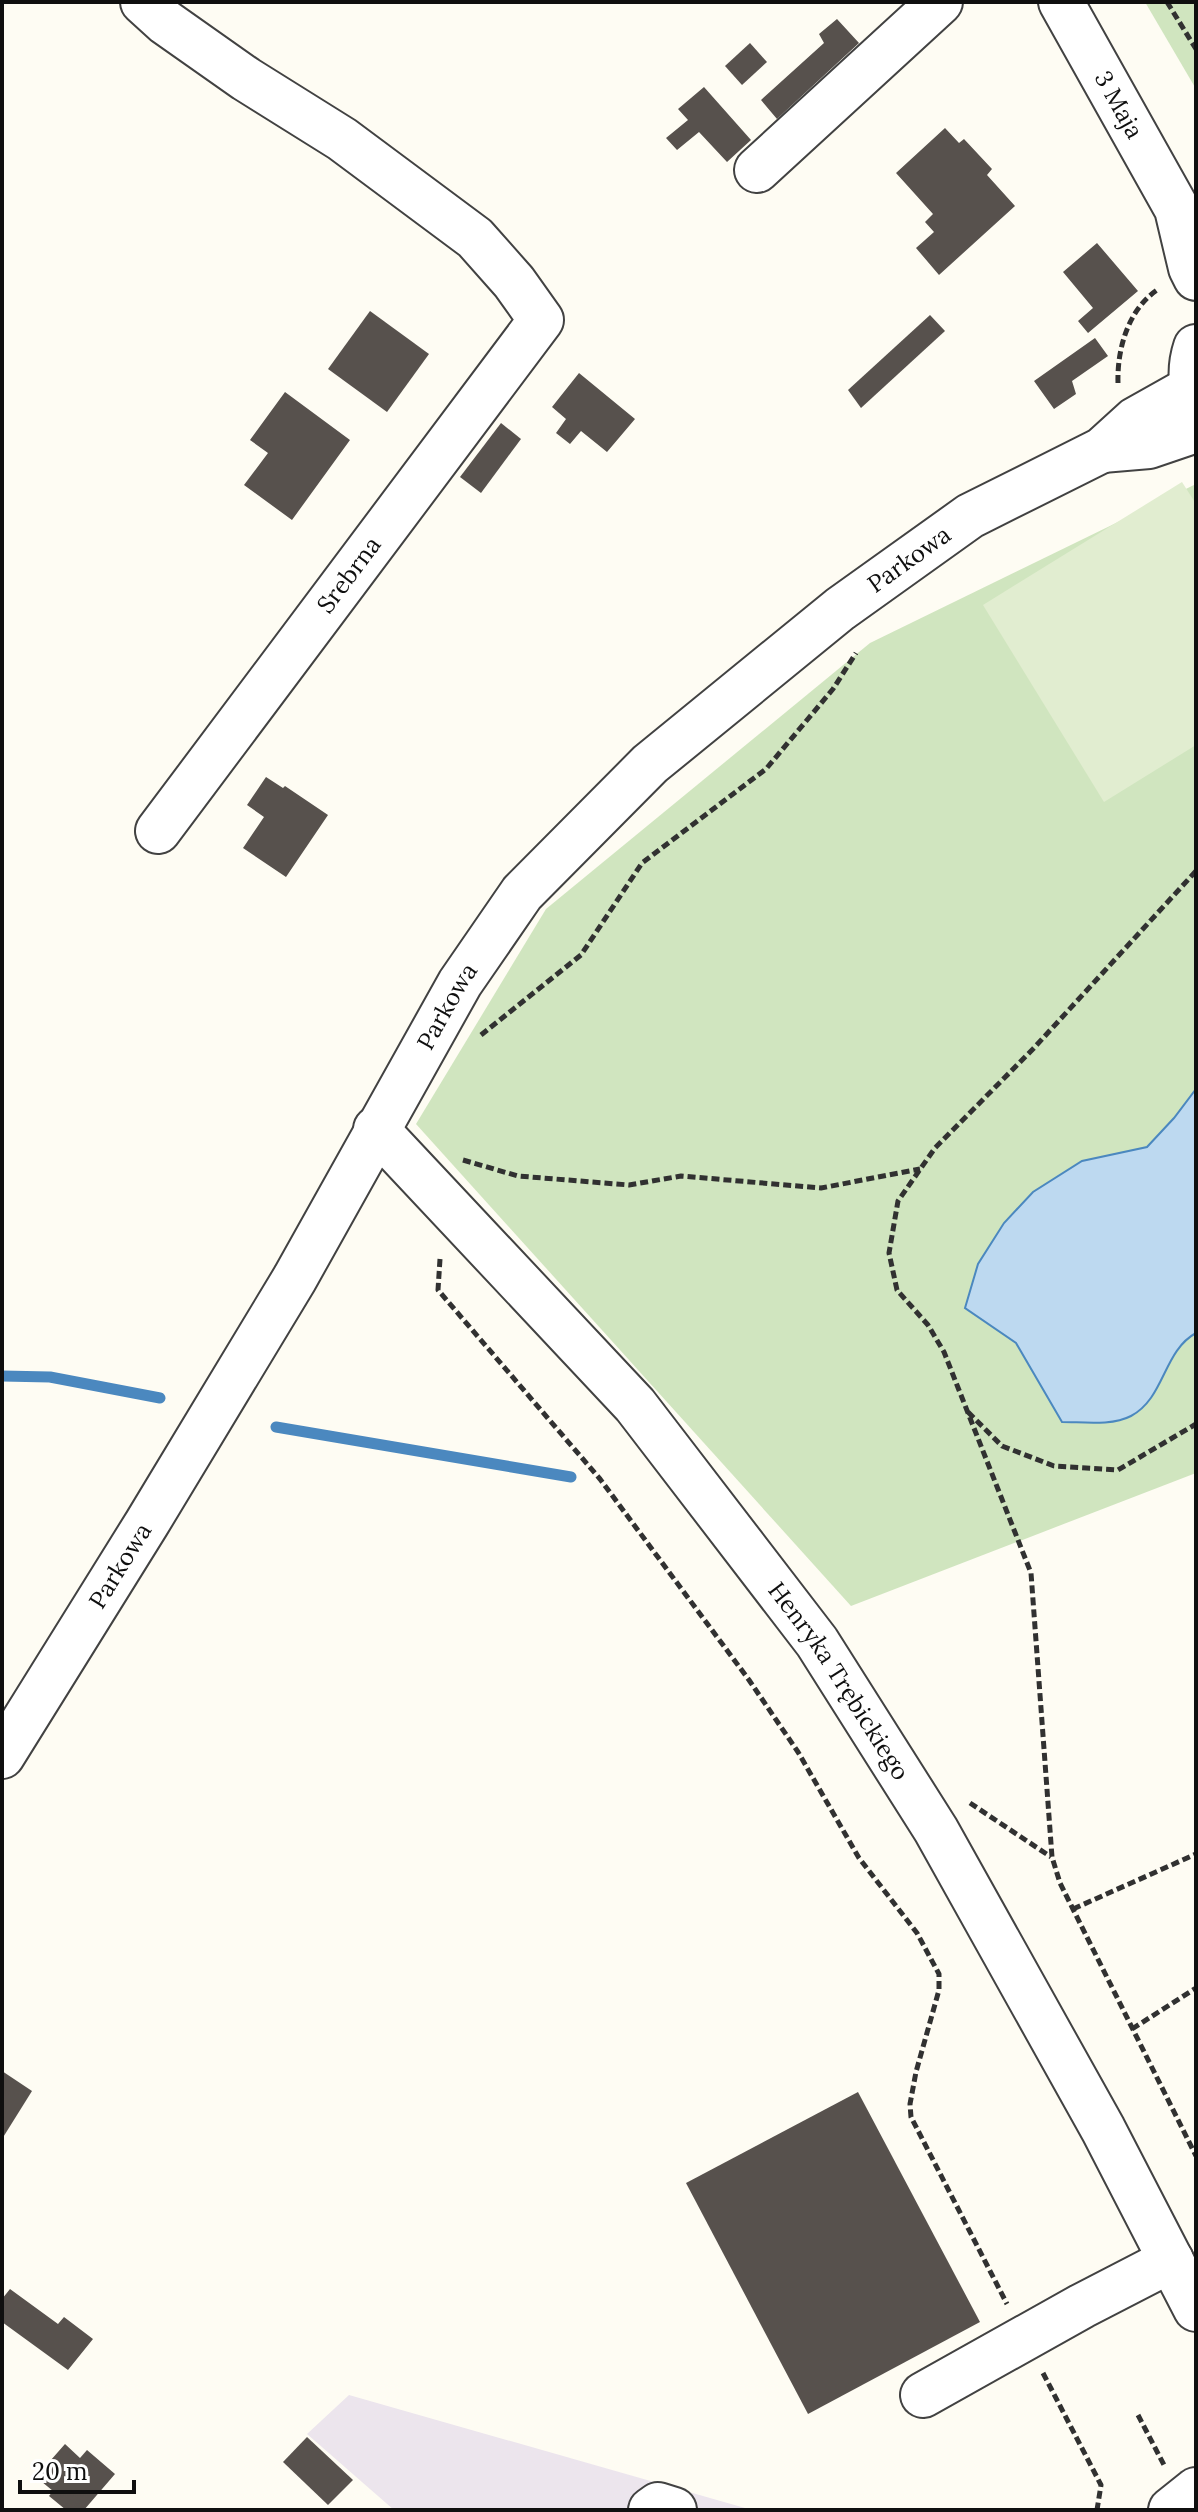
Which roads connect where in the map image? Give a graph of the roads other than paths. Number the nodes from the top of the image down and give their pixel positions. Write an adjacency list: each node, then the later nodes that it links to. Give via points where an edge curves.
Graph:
1 (143, 2): 8 (street, Srebrna, via 475,238 541,320)
2 (940, 2): 4 (street)
3 (1061, 2): 5 (street, 3 Maja)
4 (757, 170)
5 (1186, 218): 6 (street, 3 Maja, via 1191,268)
6 (1180, 281)
7 (1195, 391): 9 (street, Parkowa, via 1135,420 1102,450 970,516 840,609 650,764 522,893 460,983)
8 (158, 831)
9 (376, 1129): 10 (street, Parkowa, via 295,1278); 11 (street, Henryka Trębickiego, via 635,1405 817,1642 936,1830)
10 (2, 1756)
11 (1171, 2260): 12 (street, Henryka Trębickiego); 13 (street)
12 (1196, 2309)
13 (923, 2395)
14 (651, 2510): 15 (street, via 658,2505)
15 (674, 2510)

